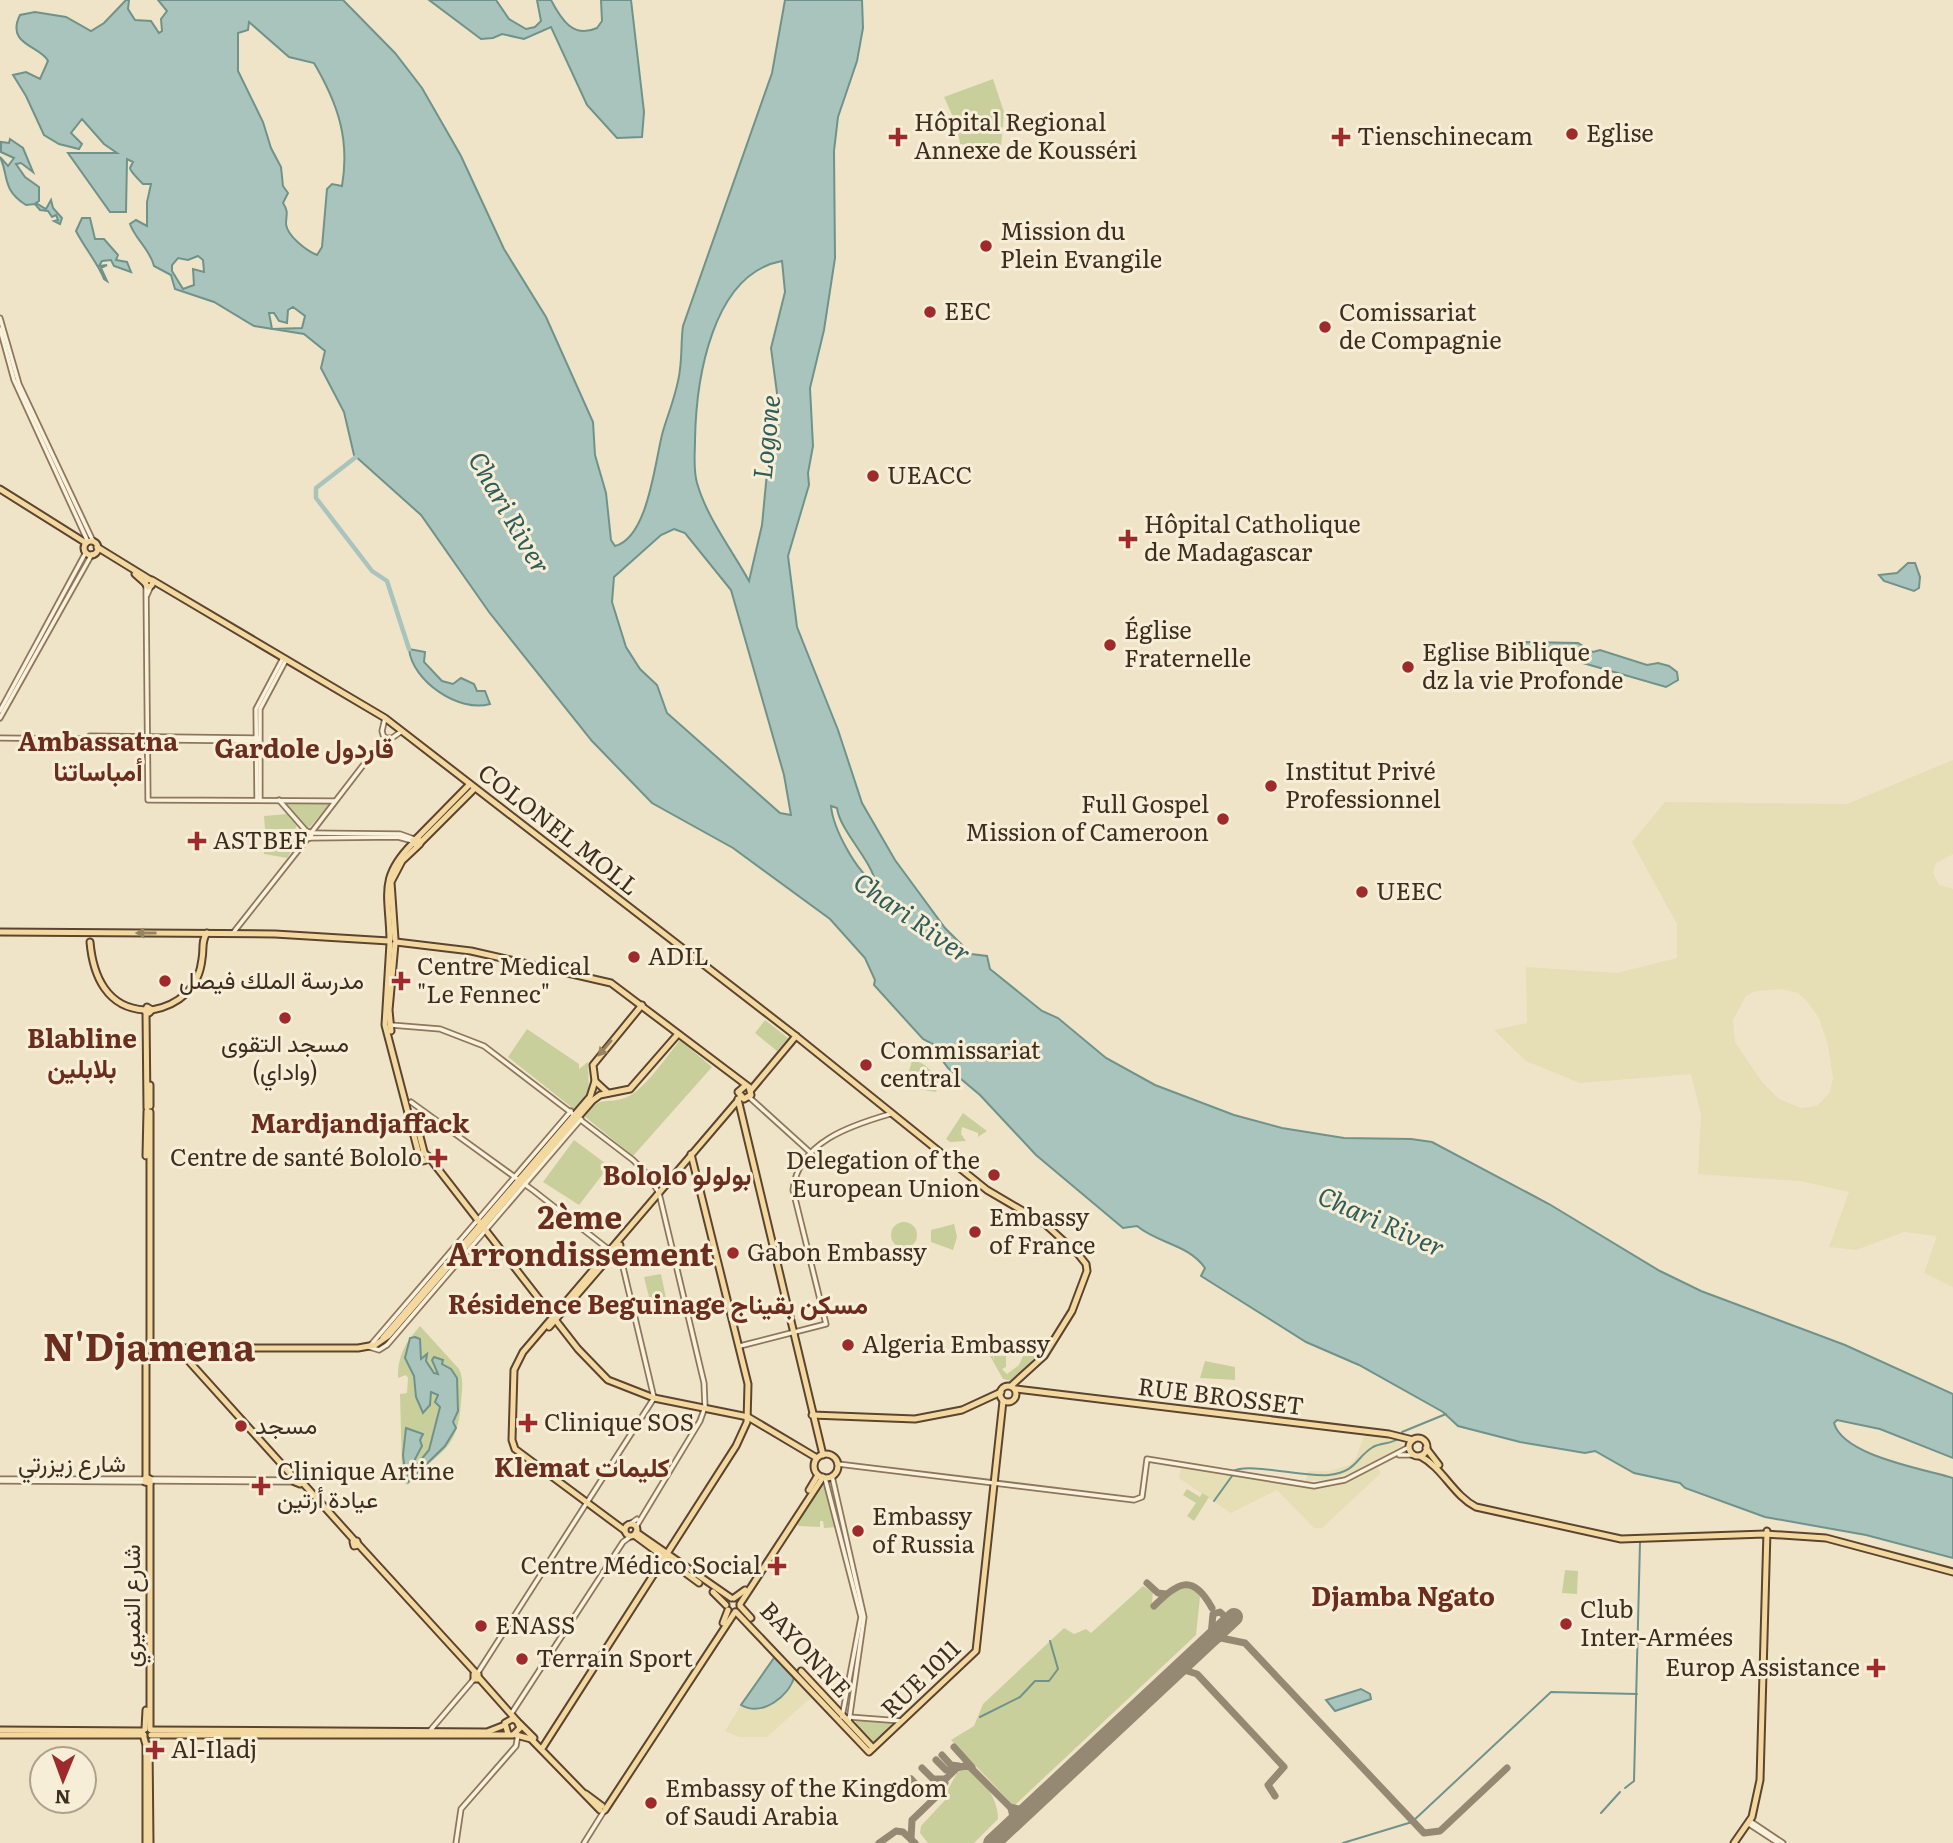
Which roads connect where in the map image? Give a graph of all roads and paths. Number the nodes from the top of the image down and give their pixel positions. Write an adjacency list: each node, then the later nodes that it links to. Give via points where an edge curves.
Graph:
1 (0, 318): 4 (street, via 19,384)
2 (0, 329): 4 (street, via 14,380)
3 (0, 491): 4 (main road)
4 (90, 547): 5 (main road); 5 (main road); 7 (street); 8 (street)
5 (149, 583): 6 (main road, COLONEL MOLL); 12 (street)
6 (285, 659): 9 (main road, COLONEL MOLL); 14 (street, via 258,702)
7 (0, 711)
8 (0, 718)
9 (385, 719): 10 (main road, COLONEL MOLL); 13 (street)
10 (402, 731): 13 (street); 15 (main road, COLONEL MOLL)
11 (0, 737): 12 (street)
12 (148, 738): 14 (street); 16 (street, via 148,800)
13 (384, 738): 18 (street)
14 (258, 739): 16 (street)
15 (472, 786): 20 (main road); 31 (main road, COLONEL MOLL)
16 (258, 800): 17 (street)
17 (279, 800): 18 (street); 19 (street)
18 (335, 801): 19 (street)
19 (308, 834): 20 (street, via 400,834); 23 (street)
20 (416, 841): 25 (main road, via 394,864 387,879)
21 (0, 933): 22 (main road); 26 (main road, via 81,935)
22 (100, 933): 24 (main road, one-way to 22); 26 (main road)
23 (233, 933): 24 (main road); 25 (main road)
24 (203, 935): 28 (main road, via 201,968 189,992 176,1003)
25 (392, 941): 27 (main road, via 471,951 611,983); 29 (main road)
26 (90, 942): 28 (main road, via 99,982 119,1003)
27 (642, 1005): 30 (main road); 32 (main road, one-way to 32, via 595,1060)
28 (148, 1011): 52 (main road, شارع النميري)
29 (387, 1025): 35 (main road); 38 (street, via 422,1026 464,1036 502,1058); 42 (main road)
30 (678, 1034): 33 (main road, via 630,1089); 34 (main road, via 731,1076)
31 (796, 1036): 34 (main road); 37 (main road, COLONEL MOLL)
32 (595, 1081): 33 (main road); 38 (main road)
33 (609, 1093): 38 (main road)
34 (743, 1095): 36 (main road); 39 (main road); 40 (main road); 41 (street); 49 (main road, via 745,1124)
35 (411, 1102): 42 (main road); 44 (street)
36 (733, 1112): 39 (main road); 40 (main road)
37 (892, 1113): 41 (street, via 844,1128); 54 (main road, COLONEL MOLL, via 997,1197 1045,1224 1086,1264 1064,1327)
38 (576, 1115): 44 (main road); 45 (street, via 647,1174)
39 (742, 1116): 49 (main road)
40 (701, 1146): 43 (main road)
41 (812, 1154): 49 (street, via 793,1190 826,1324)
42 (424, 1156): 46 (main road)
43 (692, 1156): 45 (main road); 50 (main road)
44 (520, 1180): 46 (main road); 47 (street)
45 (660, 1195): 47 (main road); 59 (street, via 704,1383)
46 (481, 1226): 48 (main road); 51 (street); 51 (main road, via 383,1338); 51 (street, via 384,1349)
47 (612, 1251): 48 (main road); 56 (street, via 622,1264)
48 (555, 1318): 56 (main road, via 608,1380); 74 (main road, via 516,1363 512,1442 517,1451)
49 (794, 1332): 50 (street); 60 (main road)
50 (740, 1346): 61 (main road, via 748,1384)
51 (369, 1347): 53 (main road)
52 (149, 1348): 53 (main road); 71 (main road, شارع النميري)
53 (179, 1348): 72 (main road)
54 (1015, 1390): 55 (main road); 58 (main road); 62 (main road, RUE BROSSET, via 1404,1438)
55 (1001, 1392): 57 (main road); 58 (main road)
56 (654, 1398): 59 (main road); 74 (street)
57 (986, 1400): 58 (main road); 60 (main road, via 915,1419)
58 (1004, 1401): 73 (main road, RUE 1011)
59 (705, 1407): 61 (main road); 76 (street)
60 (814, 1415): 65 (main road)
61 (747, 1417): 65 (main road); 80 (main road, via 736,1446)
62 (1410, 1444): 63 (main road, RUE BROSSET, via 1422,1440); 64 (main road); 66 (street)
63 (1426, 1448): 64 (main road); 75 (main road, RUE BROSSET, via 1472,1502)
64 (1417, 1455): 66 (street); 75 (main road, via 1433,1464 1472,1504)
65 (819, 1457): 67 (main road, via 834,1457); 69 (main road)
66 (1390, 1458): 73 (street, via 1345,1480 1314,1486 1147,1459 1138,1500)
67 (837, 1467): 68 (main road); 73 (street)
68 (832, 1476): 69 (main road); 84 (street, via 863,1611)
69 (822, 1477): 82 (main road, via 742,1594); 83 (main road); 84 (street, via 860,1618)
70 (0, 1480): 71 (street, شارع زيزرتي)
71 (148, 1480): 72 (street, شارع زيزرتي); 93 (main road, شارع النميري)
72 (297, 1480): 85 (main road)
73 (995, 1484): 91 (main road, RUE 1011, via 976,1651)
74 (589, 1501): 76 (main road); 85 (street)
75 (1540, 1520): 77 (main road, via 1633,1540)
76 (630, 1530): 80 (main road); 86 (street)
77 (1762, 1533): 78 (main road); 79 (main road); 79 (main road); 81 (main road, via 1840,1538)
78 (1776, 1534): 79 (main road); 81 (main road, via 1846,1542)
79 (1765, 1544): 99 (main road, via 1760,1764)
80 (665, 1556): 82 (main road); 83 (main road); 96 (main road)
81 (1953, 1570)
82 (733, 1598): 83 (main road); 83 (main road)
83 (734, 1608): 88 (main road, BAYONNE); 98 (main road)
84 (856, 1665): 88 (street)
85 (476, 1676): 87 (main road); 89 (main road, via 504,1710); 94 (street)
86 (519, 1704): 87 (street); 90 (street)
87 (511, 1713): 89 (street); 90 (main road)
88 (845, 1720): 91 (street); 97 (main road, BAYONNE)
89 (506, 1722): 90 (main road); 94 (main road, via 487,1732); 95 (main road)
90 (518, 1722): 95 (main road, via 519,1731); 96 (main road)
91 (903, 1722): 97 (main road, RUE 1011)
92 (0, 1733): 93 (main road)
93 (147, 1733): 94 (main road); 100 (main road, شارع النميري)
94 (428, 1733): 95 (main road)
95 (513, 1735): 98 (main road, via 531,1739); 101 (street, via 516,1746 459,1812)
96 (543, 1746): 98 (main road)
97 (871, 1750)
98 (603, 1808): 102 (street)
99 (1751, 1824): 103 (main road); 104 (street); 105 (street)
100 (148, 1843)
101 (456, 1843)
102 (584, 1843)
103 (1734, 1843)
104 (1777, 1843)
105 (1783, 1843)

